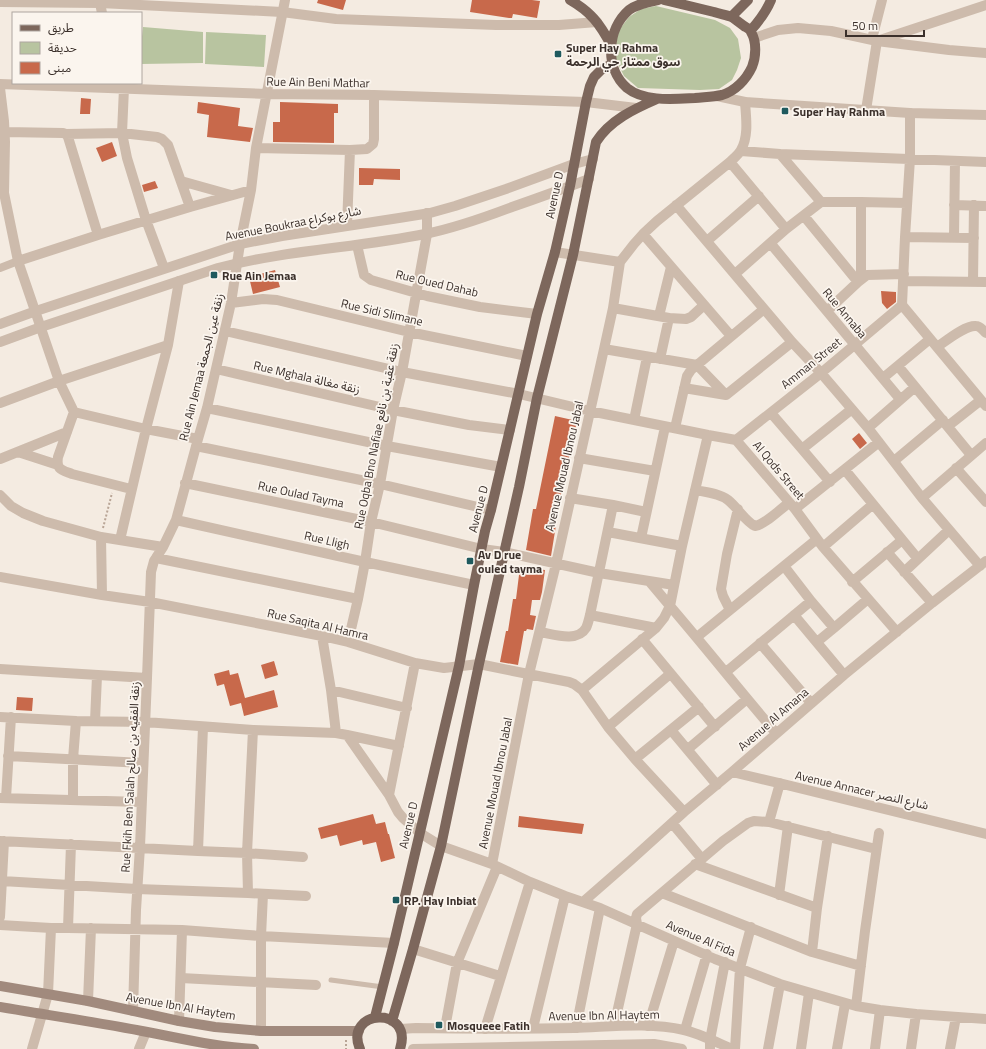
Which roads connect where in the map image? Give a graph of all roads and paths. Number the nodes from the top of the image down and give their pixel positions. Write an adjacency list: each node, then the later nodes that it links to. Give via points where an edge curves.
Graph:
1 (285, 0): 12 (street, Rue Ain Jemaa زنقة عين الجمعة)
2 (570, 0): 14 (main road)
3 (658, 0): 17 (main road, via 630,10 613,32)
4 (664, 0): 13 (main road)
5 (748, 0): 13 (main road)
6 (771, 0): 15 (main road)
7 (882, 0): 16 (street)
8 (17, 1): 9 (street); 10 (street)
9 (0, 2)
10 (101, 5): 12 (street)
11 (986, 5): 16 (street)
12 (282, 12): 14 (street, via 336,19 496,25); 23 (street, Rue Ain Jemaa زنقة عين الجمعة)
13 (731, 17): 15 (main road)
14 (598, 22): 17 (main road)
15 (752, 34): 16 (street, via 798,28 831,31); 25 (main road, via 755,49 749,72 742,83 734,89)
16 (874, 40): 18 (street); 30 (street)
17 (611, 45): 19 (main road)
18 (986, 53)
19 (612, 64): 26 (main road, via 627,88 637,94); 27 (main road, Avenue D, via 594,77)
20 (0, 84): 21 (street, Rue Ain Beni Mathar)
21 (123, 86): 23 (street, Rue Ain Beni Mathar); 34 (street)
22 (0, 88): 33 (street)
23 (267, 94): 24 (street, Rue Ain Beni Mathar); 36 (street, Rue Ain Jemaa زنقة عين الجمعة)
24 (374, 95): 27 (street, Rue Ain Beni Mathar); 37 (street, via 373,144 368,149)
25 (717, 96): 26 (main road); 28 (street)
26 (657, 99): 29 (main road)
27 (586, 102): 29 (street, Rue Ain Beni Mathar); 45 (main road, Avenue D)
28 (745, 102): 30 (street); 38 (street, via 747,124)
29 (636, 108): 40 (main road, via 601,133)
30 (866, 110): 31 (street)
31 (910, 113): 32 (street); 41 (street)
32 (986, 115)
33 (5, 132): 35 (street); 50 (street)
34 (122, 133): 35 (street); 47 (street, via 162,139 166,142); 63 (street)
35 (66, 134): 68 (street)
36 (256, 148): 37 (street); 49 (street, Rue Ain Jemaa زنقة عين الجمعة)
37 (350, 150): 64 (street)
38 (741, 151): 39 (street); 43 (street)
39 (780, 154): 41 (street); 53 (street)
40 (592, 159): 45 (street, Avenue Boukraa شارع بوكراع); 46 (main road)
41 (910, 159): 42 (street); 55 (street)
42 (955, 161): 44 (street); 57 (street)
43 (730, 162): 52 (street); 56 (street)
44 (986, 162)
45 (574, 164): 48 (main road, Avenue D); 61 (street, Avenue Boukraa شارع بوكراع, via 462,204)
46 (589, 179): 48 (street); 77 (main road)
47 (181, 181): 51 (street); 60 (street)
48 (570, 186): 66 (street); 76 (main road, Avenue D)
49 (250, 190): 51 (street); 73 (street, Rue Ain Jemaa زنقة عين الجمعة)
50 (2, 193): 78 (street)
51 (232, 196): 60 (street)
52 (759, 196): 65 (street); 72 (street)
53 (821, 202): 54 (street); 62 (street)
54 (861, 202): 55 (street); 86 (street)
55 (907, 203): 69 (street)
56 (676, 205): 67 (street); 72 (street)
57 (954, 205): 58 (street); 70 (street)
58 (974, 205): 59 (street); 71 (street)
59 (986, 206)
60 (190, 207): 63 (street)
61 (427, 213): 64 (street, Avenue Boukraa شارع بوكراع); 66 (street, Rue Oqba Bno Nafiae زنقة عقبة بن نافع)
62 (804, 216): 65 (street); 86 (street)
63 (146, 220): 68 (street); 83 (street)
64 (347, 225): 73 (street, Avenue Boukraa شارع بوكراع)
65 (786, 229): 74 (street)
66 (427, 234): 75 (street); 90 (street, Rue Oqba Bno Nafiae زنقة عقبة بن نافع)
67 (643, 234): 79 (street); 81 (street)
68 (98, 235): 78 (street)
69 (905, 237): 70 (street); 85 (street)
70 (954, 237): 71 (street)
71 (974, 238): 88 (street)
72 (707, 241): 84 (street)
73 (240, 244): 80 (street, Rue Ain Jemaa زنقة عين الجمعة); 83 (street, Avenue Boukraa شارع بوكراع)
74 (770, 244): 84 (street); 97 (street, Rue Annaba)
75 (357, 245): 80 (street); 90 (street, Rue Oued Dahab, via 364,275 371,280)
76 (555, 252): 77 (street); 98 (main road, Avenue D)
77 (573, 255): 79 (street); 127 (main road)
78 (18, 261): 82 (street); 96 (street)
79 (620, 262): 94 (street, Avenue Mouad Ibnou Jabal)
80 (238, 263): 87 (street); 91 (street, Rue Ain Jemaa زنقة عين الجمعة)
81 (671, 267): 92 (street); 99 (street)
82 (0, 268)
83 (164, 268): 96 (street, Avenue Boukraa شارع بوكراع)
84 (735, 274): 95 (street)
85 (904, 277): 86 (street, via 871,274); 88 (street); 93 (street)
86 (860, 280): 97 (street)
87 (179, 281): 102 (street); 111 (street)
88 (973, 282): 89 (street)
89 (986, 282)
90 (416, 294): 98 (street, Rue Oued Dahab, via 480,307); 104 (street, Rue Oqba Bno Nafiae زنقة عقبة بن نافع)
91 (231, 303): 103 (street, Rue Ain Jemaa زنقة عين الجمعة); 104 (street, Rue Sidi Slimane, via 277,300)
92 (704, 305): 100 (street, via 689,318); 106 (street)
93 (902, 305): 109 (street); 110 (street, Amman Street)
94 (613, 308): 99 (street); 112 (street, Avenue Mouad Ibnou Jabal)
95 (764, 309): 106 (street); 108 (street)
96 (36, 311): 101 (street, Avenue Boukraa شارع بوكراع); 102 (street)
97 (827, 311): 110 (street, Rue Annaba)
98 (537, 314): 113 (main road, Avenue D)
99 (659, 316): 100 (street)
100 (669, 318): 115 (street)
101 (0, 324)
102 (41, 327): 107 (street); 122 (street)
103 (225, 331): 118 (street, Rue Ain Jemaa زنقة عين الجمعة); 119 (street, Al Qods Street)
104 (409, 332): 113 (street, Rue Sidi Slimane); 119 (street, Rue Oqba Bno Nafiae زنقة عقبة بن نافع)
105 (986, 333): 109 (street, via 980,327 970,327)
106 (731, 336): 116 (street)
107 (0, 342)
108 (792, 342): 120 (street); 126 (street)
109 (933, 343): 117 (street); 130 (street)
110 (855, 344): 120 (street, Amman Street); 121 (street, Rue Annaba)
111 (168, 345): 122 (street); 141 (street)
112 (604, 349): 114 (street); 134 (street, Avenue Mouad Ibnou Jabal)
113 (527, 356): 125 (main road, Avenue D)
114 (647, 357): 115 (street); 137 (street)
115 (660, 359): 116 (street)
116 (697, 365): 124 (street, via 687,376); 126 (street)
117 (898, 366): 121 (street); 123 (street)
118 (216, 369): 131 (street, Rue Ain Jemaa زنقة عين الجمعة); 133 (street, Rue Mghala زنقة مغالة)
119 (402, 372): 125 (street, Al Qods Street); 133 (street, Rue Oqba Bno Nafiae زنقة عقبة بن نافع)
120 (821, 373): 132 (street); 136 (street, Amman Street)
121 (883, 378): 128 (street, Rue Annaba)
122 (59, 382): 129 (street); 135 (street)
123 (915, 387): 128 (street); 138 (street)
124 (684, 388): 126 (street); 139 (street)
125 (519, 394): 127 (street, Al Qods Street); 142 (main road, Avenue D)
126 (726, 395)
127 (537, 398): 134 (street, Al Qods Street); 189 (main road)
128 (900, 400): 140 (street)
129 (0, 403)
130 (984, 403): 138 (street)
131 (207, 408): 146 (street, Rue Ain Jemaa زنقة عين الجمعة); 149 (street)
132 (852, 409): 140 (street); 150 (street)
133 (393, 410): 142 (street, Rue Mghala زنقة مغالة); 149 (street, Rue Oqba Bno Nafiae زنقة عقبة بن نافع)
134 (590, 411): 137 (street, Al Qods Street); 153 (street, Avenue Mouad Ibnou Jabal)
135 (74, 412): 141 (street); 143 (street)
136 (771, 413): 145 (street, Amman Street); 150 (street)
137 (634, 420): 139 (street, Al Qods Street)
138 (945, 423): 152 (street); 155 (street)
139 (670, 427): 144 (street, Al Qods Street); 160 (street)
140 (868, 428): 147 (street)
141 (146, 429): 146 (street); 165 (street)
142 (510, 430): 157 (main road, Avenue D)
143 (67, 432): 151 (street); 156 (street, via 58,457)
144 (708, 435): 145 (street, Al Qods Street); 166 (street)
145 (736, 440): 173 (street, Al Qods Street)
146 (197, 442): 162 (street, Rue Ain Jemaa زنقة عين الجمعة); 164 (street)
147 (879, 442): 155 (street); 159 (street)
148 (986, 442): 152 (street)
149 (387, 446): 157 (street); 164 (street, Rue Oqba Bno Nafiae زنقة عقبة بن نافع)
150 (802, 449): 161 (street)
151 (18, 452): 154 (street); 156 (street)
152 (971, 454): 158 (street)
153 (579, 458): 160 (street); 168 (street, Avenue Mouad Ibnou Jabal)
154 (0, 459)
155 (894, 461): 169 (street)
156 (58, 465): 163 (street, via 61,470 72,474)
157 (501, 467): 174 (main road, Avenue D)
158 (956, 468): 169 (street); 170 (street)
159 (844, 470): 161 (street); 172 (street)
160 (656, 471): 176 (street)
161 (830, 482): 173 (street)
162 (185, 483): 177 (street, Rue Ain Jemaa زنقة عين الجمعة); 178 (street, Rue Oulad Tayma)
163 (114, 484): 165 (street); 181 (path)
164 (380, 484): 174 (street); 178 (street, Rue Oqba Bno Nafiae زنقة عقبة بن نافع)
165 (131, 489): 183 (street)
166 (695, 490): 175 (street, via 724,497); 186 (street)
167 (0, 495): 181 (street, via 11,506 43,522)
168 (570, 498): 171 (street); 195 (street, Avenue Mouad Ibnou Jabal)
169 (922, 498): 179 (street)
170 (985, 500)
171 (613, 505): 176 (street); 180 (street)
172 (872, 505): 184 (street); 185 (street)
173 (792, 506): 175 (street, via 757,526); 185 (street, Al Qods Street)
174 (491, 510): 188 (main road, Avenue D)
175 (738, 510): 211 (street, via 721,589)
176 (646, 512): 182 (street)
177 (176, 520): 187 (street, Rue Ain Jemaa زنقة عين الجمعة); 193 (street, Rue Lligh)
178 (370, 522): 188 (street, Rue Oulad Tayma); 193 (street, Rue Oqba Bno Nafiae زنقة عقبة بن نافع)
179 (949, 530): 192 (street); 194 (street)
180 (608, 532): 182 (street); 198 (street)
181 (101, 537): 183 (street); 204 (street)
182 (641, 538): 186 (street)
183 (120, 540): 187 (street)
184 (902, 540): 190 (street); 192 (street)
185 (820, 543): 196 (street); 201 (street, Al Qods Street)
186 (682, 546): 203 (street)
187 (163, 547): 191 (street, Rue Fkih Ben Salah زنقة الفقيه بن صالح)
188 (482, 549): 189 (street, Rue Oulad Tayma); 202 (main road, Avenue D)
189 (504, 552): 195 (street, Rue Oulad Tayma); 225 (main road)
190 (887, 552): 197 (street); 201 (street)
191 (156, 558): 205 (street); 208 (street, Rue Fkih Ben Salah زنقة الفقيه بن صالح, via 152,564)
192 (918, 559): 197 (street)
193 (365, 562): 202 (street, Rue Lligh); 205 (street, Rue Oqba Bno Nafiae زنقة عقبة بن نافع)
194 (983, 563): 209 (street, Avenue Al Amana)
195 (556, 564): 198 (street, Rue Oulad Tayma); 216 (street, Avenue Mouad Ibnou Jabal)
196 (784, 566): 207 (street); 211 (street)
197 (904, 572): 209 (street)
198 (599, 573): 200 (street, Rue Oulad Tayma); 212 (street)
199 (0, 577): 204 (street, Rue Saqita Al Hamra)
200 (649, 581): 203 (street, Rue Oulad Tayma); 210 (street)
201 (852, 582): 206 (street, Al Qods Street)
202 (474, 584): 226 (main road, Avenue D)
203 (673, 590): 210 (street)
204 (102, 595): 208 (street, Rue Saqita Al Hamra)
205 (358, 599): 221 (street, Rue Oqba Bno Nafiae زنقة عقبة بن نافع)
206 (868, 599): 215 (street); 217 (street, Al Qods Street)
207 (811, 601): 213 (street); 215 (street)
208 (150, 602): 218 (street, Rue Saqita Al Hamra); 233 (street, Rue Fkih Ben Salah زنقة الفقيه بن صالح)
209 (932, 603): 217 (street, Avenue Al Amana)
210 (670, 606): 214 (street); 219 (street)
211 (730, 610): 219 (street)
212 (590, 615): 214 (street); 216 (street, via 586,628 577,635 563,636)
213 (794, 615): 222 (street); 223 (street)
214 (656, 628): 220 (street)
215 (834, 628): 222 (street)
216 (540, 632): 229 (street, Avenue Mouad Ibnou Jabal)
217 (897, 632): 231 (street, Avenue Al Amana)
218 (322, 636): 221 (street, Rue Saqita Al Hamra); 234 (street)
219 (697, 637): 228 (street)
220 (642, 639): 230 (street); 235 (street)
221 (348, 642): 224 (street, Rue Saqita Al Hamra)
222 (817, 642): 231 (street)
223 (760, 643): 228 (street); 237 (street)
224 (415, 663): 226 (street, Rue Saqita Al Hamra, via 444,668); 239 (street)
225 (479, 664): 226 (street, Rue Saqita Al Hamra); 229 (street, Rue Saqita Al Hamra); 276 (main road)
226 (459, 666): 270 (main road, Avenue D)
227 (0, 669): 232 (street)
228 (726, 672): 236 (street)
229 (529, 674): 235 (street, Rue Saqita Al Hamra, via 569,682); 283 (street, Avenue Mouad Ibnou Jabal)
230 (670, 674): 238 (street); 246 (street)
231 (844, 674): 237 (street, Avenue Al Amana)
232 (97, 676): 233 (street); 243 (street)
233 (147, 678): 244 (street, Rue Fkih Ben Salah زنقة الفقيه بن صالح)
234 (331, 690): 239 (street); 250 (street)
235 (582, 690): 246 (street)
236 (747, 699): 247 (street); 251 (street)
237 (811, 703): 251 (street, Avenue Al Amana)
238 (699, 707): 247 (street); 249 (street)
239 (407, 708): 253 (street)
240 (0, 717): 241 (street)
241 (11, 717): 242 (street); 255 (street)
242 (76, 721): 243 (street); 256 (street)
243 (95, 721): 244 (street)
244 (145, 722): 245 (street); 258 (street, Rue Fkih Ben Salah زنقة الفقيه بن صالح)
245 (203, 727): 248 (street); 279 (street)
246 (608, 727): 257 (street)
247 (715, 727): 254 (street)
248 (253, 730): 250 (street); 280 (street)
249 (671, 730): 254 (street); 257 (street)
250 (336, 733): 252 (street)
251 (776, 733): 259 (street, Avenue Al Amana)
252 (347, 735): 253 (street); 262 (street, Avenue Al Fida)
253 (399, 746): 262 (street)
254 (688, 749): 261 (street)
255 (8, 756): 256 (street); 263 (street)
256 (73, 759): 258 (street); 264 (street)
257 (635, 759): 266 (street)
258 (143, 763): 265 (street, Rue Fkih Ben Salah زنقة الفقيه بن صالح)
259 (732, 772): 260 (street, Avenue Annacer شارع النصر); 261 (street, Avenue Al Amana)
260 (780, 783): 267 (street); 272 (street, Avenue Annacer شارع النصر)
261 (717, 785): 266 (street, Avenue Al Amana)
262 (389, 795): 270 (street, Avenue Al Fida, via 398,812)
263 (3, 798): 264 (street)
264 (73, 800): 265 (street)
265 (141, 802): 277 (street, Rue Fkih Ben Salah زنقة الفقيه بن صالح)
266 (684, 812): 268 (street, Avenue Al Amana)
267 (769, 822): 269 (street); 282 (street, via 759,820 748,823)
268 (672, 823): 282 (street); 294 (street, Avenue Al Amana)
269 (788, 826): 273 (street); 291 (street)
270 (420, 833): 276 (street, Avenue Al Fida); 308 (main road, Avenue D)
271 (879, 833): 278 (street)
272 (986, 834)
273 (828, 836): 278 (street); 296 (street)
274 (2, 841): 275 (street); 284 (street)
275 (71, 844): 277 (street); 286 (street)
276 (441, 846): 283 (street, Avenue Al Fida); 309 (main road)
277 (140, 847): 279 (street); 287 (street, Rue Fkih Ben Salah زنقة الفقيه بن صالح)
278 (876, 848): 314 (street)
279 (198, 851): 280 (street)
280 (247, 853): 281 (street); 288 (street)
281 (303, 857)
282 (699, 861): 289 (street); 291 (street)
283 (495, 865): 285 (street, Avenue Al Fida); 313 (street, Avenue Mouad Ibnou Jabal)
284 (2, 881): 286 (street); 297 (street)
285 (530, 882): 293 (street, Avenue Al Fida); 316 (street)
286 (69, 886): 287 (street); 302 (street)
287 (137, 889): 288 (street); 304 (street, Rue Fkih Ben Salah زنقة الفقيه بن صالح)
288 (248, 893): 290 (street)
289 (662, 893): 298 (street, via 637,914); 300 (street)
290 (263, 894): 292 (street); 306 (street)
291 (779, 895): 296 (street)
292 (306, 896)
293 (565, 896): 294 (street, Avenue Al Fida); 342 (street)
294 (583, 902): 295 (street, Avenue Al Fida)
295 (600, 908): 298 (street, Avenue Al Fida); 343 (street)
296 (817, 908): 310 (street)
297 (0, 917)
298 (637, 924): 307 (street, Avenue Al Fida); 339 (street)
299 (0, 925): 301 (street)
300 (752, 927): 310 (street); 315 (street)
301 (51, 928): 302 (street); 325 (street)
302 (68, 928): 303 (street)
303 (91, 928): 304 (street); 326 (street)
304 (135, 929): 305 (street); 331 (street, Rue Fkih Ben Salah زنقة الفقيه بن صالح)
305 (182, 930): 306 (street); 317 (street)
306 (261, 936): 308 (street); 319 (street)
307 (674, 941): 311 (street, Avenue Al Fida); 340 (street)
308 (394, 943): 323 (main road, Avenue D)
309 (413, 949): 313 (street); 338 (main road)
310 (812, 952): 314 (street)
311 (707, 954): 312 (street, Avenue Al Fida); 346 (street)
312 (724, 962): 315 (street, Avenue Al Fida); 350 (street)
313 (458, 963): 316 (street); 341 (street, Avenue Mouad Ibnou Jabal)
314 (861, 966): 328 (street)
315 (740, 968): 320 (street, Avenue Al Fida); 362 (street)
316 (500, 976): 345 (street)
317 (181, 978): 319 (street); 337 (street)
318 (331, 980): 323 (lane)
319 (261, 982): 321 (street); 347 (street)
320 (780, 984): 324 (street, Avenue Al Fida); 363 (street)
321 (316, 985)
322 (0, 986): 325 (main road, Avenue Ibn Al Haytem)
323 (384, 986): 334 (main road, Avenue D)
324 (809, 993): 327 (street, Avenue Al Fida); 364 (street)
325 (48, 994): 326 (main road, Avenue Ibn Al Haytem); 332 (street)
326 (88, 1001): 331 (main road, Avenue Ibn Al Haytem)
327 (845, 1004): 328 (street, Avenue Al Fida); 365 (street)
328 (856, 1006): 330 (street, Avenue Al Fida)
329 (0, 1007): 332 (main road)
330 (880, 1010): 333 (street, Avenue Al Fida); 366 (street)
331 (133, 1011): 337 (main road, Avenue Ibn Al Haytem)
332 (42, 1014): 349 (main road); 353 (street)
333 (916, 1014): 335 (street, Avenue Al Fida); 367 (street)
334 (375, 1017): 338 (main road); 348 (main road, via 362,1025)
335 (956, 1017): 336 (street, Avenue Al Fida); 368 (street)
336 (986, 1019)
337 (179, 1021): 347 (main road, Avenue Ibn Al Haytem)
338 (392, 1021): 344 (main road)
339 (614, 1026): 340 (street, Avenue Ibn Al Haytem); 343 (street, Avenue Ibn Al Haytem)
340 (648, 1026): 346 (street, Avenue Ibn Al Haytem)
341 (445, 1028): 344 (street, Avenue Ibn Al Haytem); 345 (street, Avenue Ibn Al Haytem)
342 (533, 1028): 343 (street, Avenue Ibn Al Haytem); 345 (street, Avenue Ibn Al Haytem)
343 (576, 1028)
344 (400, 1029): 358 (main road)
345 (485, 1029)
346 (685, 1030): 350 (street, Avenue Ibn Al Haytem)
347 (261, 1031): 348 (main road, Avenue Ibn Al Haytem)
348 (359, 1031): 357 (main road, via 357,1038)
349 (146, 1032): 354 (street); 355 (main road)
350 (710, 1044): 361 (street, Avenue Ibn Al Haytem)
351 (587, 1047): 352 (street); 360 (street, via 654,1044)
352 (510, 1048): 359 (street)
353 (32, 1049)
354 (139, 1049)
355 (238, 1049): 356 (main road)
356 (254, 1049)
357 (360, 1049)
358 (400, 1049)
359 (413, 1049)
360 (682, 1049)
361 (732, 1049)
362 (735, 1049)
363 (768, 1049)
364 (802, 1049)
365 (837, 1049)
366 (874, 1049)
367 (911, 1049)
368 (950, 1049)

